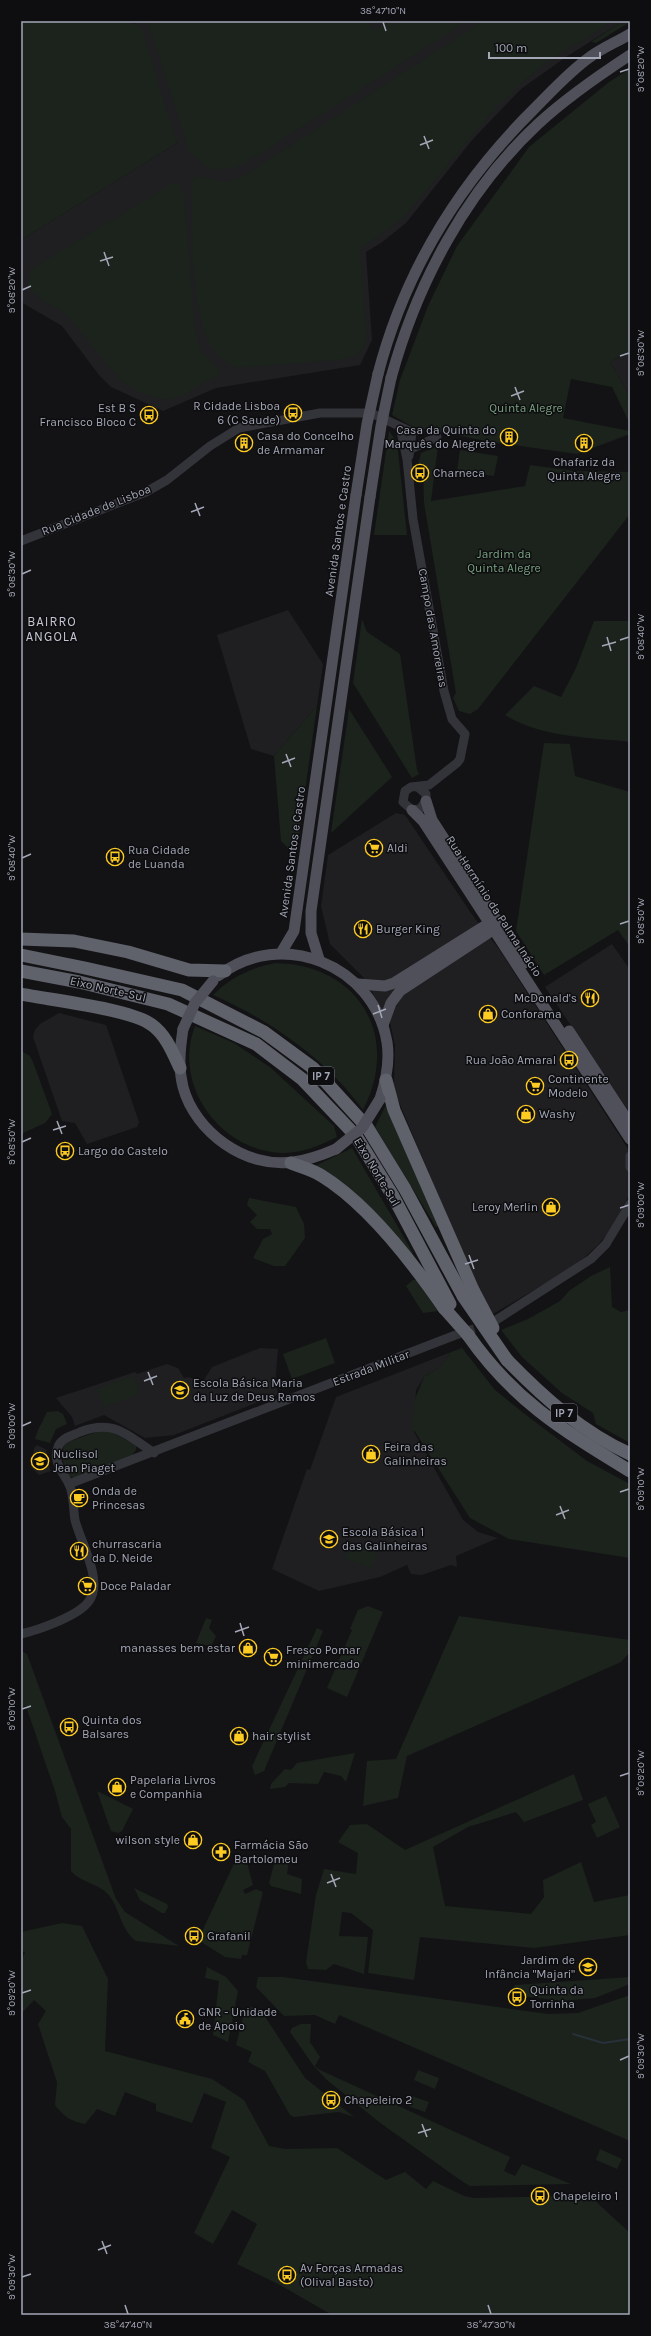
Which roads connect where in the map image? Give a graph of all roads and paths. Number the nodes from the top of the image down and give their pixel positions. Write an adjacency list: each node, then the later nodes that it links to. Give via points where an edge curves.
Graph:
1 (630, 34): 15 (main road, Avenida Santos e Castro, bridge, via 591,56 503,140 459,195 422,258 396,316 378,374 367,424 294,931)
2 (630, 55): 17 (main road, bridge, via 538,124 519,144 475,198 438,257 412,315 391,378 370,497 311,911 311,933)
3 (400, 426): 4 (street, Rua Cidade de Lisboa); 7 (street, Campo das Amoreiras); 8 (street, Rua Cidade de Lisboa, via 371,413 344,412 320,413 239,428 210,446 167,480 146,492)
4 (412, 432): 6 (street, Campo das Amoreiras)
5 (437, 437): 6 (street)
6 (411, 449): 7 (street, Campo das Amoreiras)
7 (408, 459): 9 (street, Campo das Amoreiras, via 413,519 444,691 452,719 465,734 460,759)
8 (21, 541)
9 (436, 781): 10 (street, Campo das Amoreiras); 11 (street, Campo das Amoreiras)
10 (418, 787): 11 (street, via 424,791); 12 (street, via 408,788 404,794 403,802)
11 (426, 799): 12 (street, via 420,809); 13 (main road, Rua Hermínio da Palma Inácio, via 432,820)
12 (412, 810): 13 (main road, Rua Hermínio da Palma Inácio, via 423,820)
13 (495, 924): 20 (main road, via 394,983 386,986); 22 (main road, via 400,991 391,1003); 25 (main road, Rua Hermínio da Palma Inácio); 26 (main road, Rua Hermínio da Palma Inácio)
14 (21, 939): 19 (highway, via 74,941 128,952 190,970)
15 (281, 953): 17 (main road); 19 (main road, via 261,955 242,961)
16 (21, 956): 31 (highway, Eixo Norte-Sul / IP 7, via 182,990 264,1032 313,1068 367,1127)
17 (319, 959): 20 (main road, via 340,969)
18 (21, 971): 32 (highway, Eixo Norte-Sul / IP 7, via 168,1004 256,1044 302,1079 356,1136 393,1196)
19 (225, 971): 23 (main road, bridge, via 195,1003 183,1029)
20 (358, 984): 22 (main road, via 377,1010)
21 (21, 994): 23 (highway, via 134,1017 152,1025 170,1046)
22 (383, 1025): 24 (main road, via 388,1062)
23 (180, 1068): 28 (main road, via 191,1107 202,1124 216,1138 251,1158)
24 (386, 1080): 28 (main road, bridge, via 380,1099 362,1128 336,1149 314,1158); 31 (highway, via 394,1110)
25 (630, 1124)
26 (630, 1139)
27 (630, 1156): 29 (street)
28 (291, 1163): 32 (highway, via 320,1175 353,1199)
29 (630, 1167)
30 (630, 1204): 33 (street, via 606,1244 591,1259)
31 (468, 1293): 35 (highway, bridge, via 493,1328)
32 (447, 1306): 39 (highway, Eixo Norte-Sul / IP 7, bridge, via 494,1371 544,1416)
33 (493, 1322)
34 (453, 1336): 37 (street, Estrada Militar)
35 (510, 1358): 36 (highway, via 564,1405); 38 (highway, IP 7, via 535,1390 591,1434)
36 (630, 1447)
37 (154, 1453): 40 (street, Estrada Militar); 40 (street, via 111,1428 92,1428 64,1439 58,1446 58,1465)
38 (630, 1454)
39 (630, 1471)
40 (69, 1484): 41 (street, via 76,1520 93,1573 93,1590 89,1601 81,1609)
41 (21, 1634)

